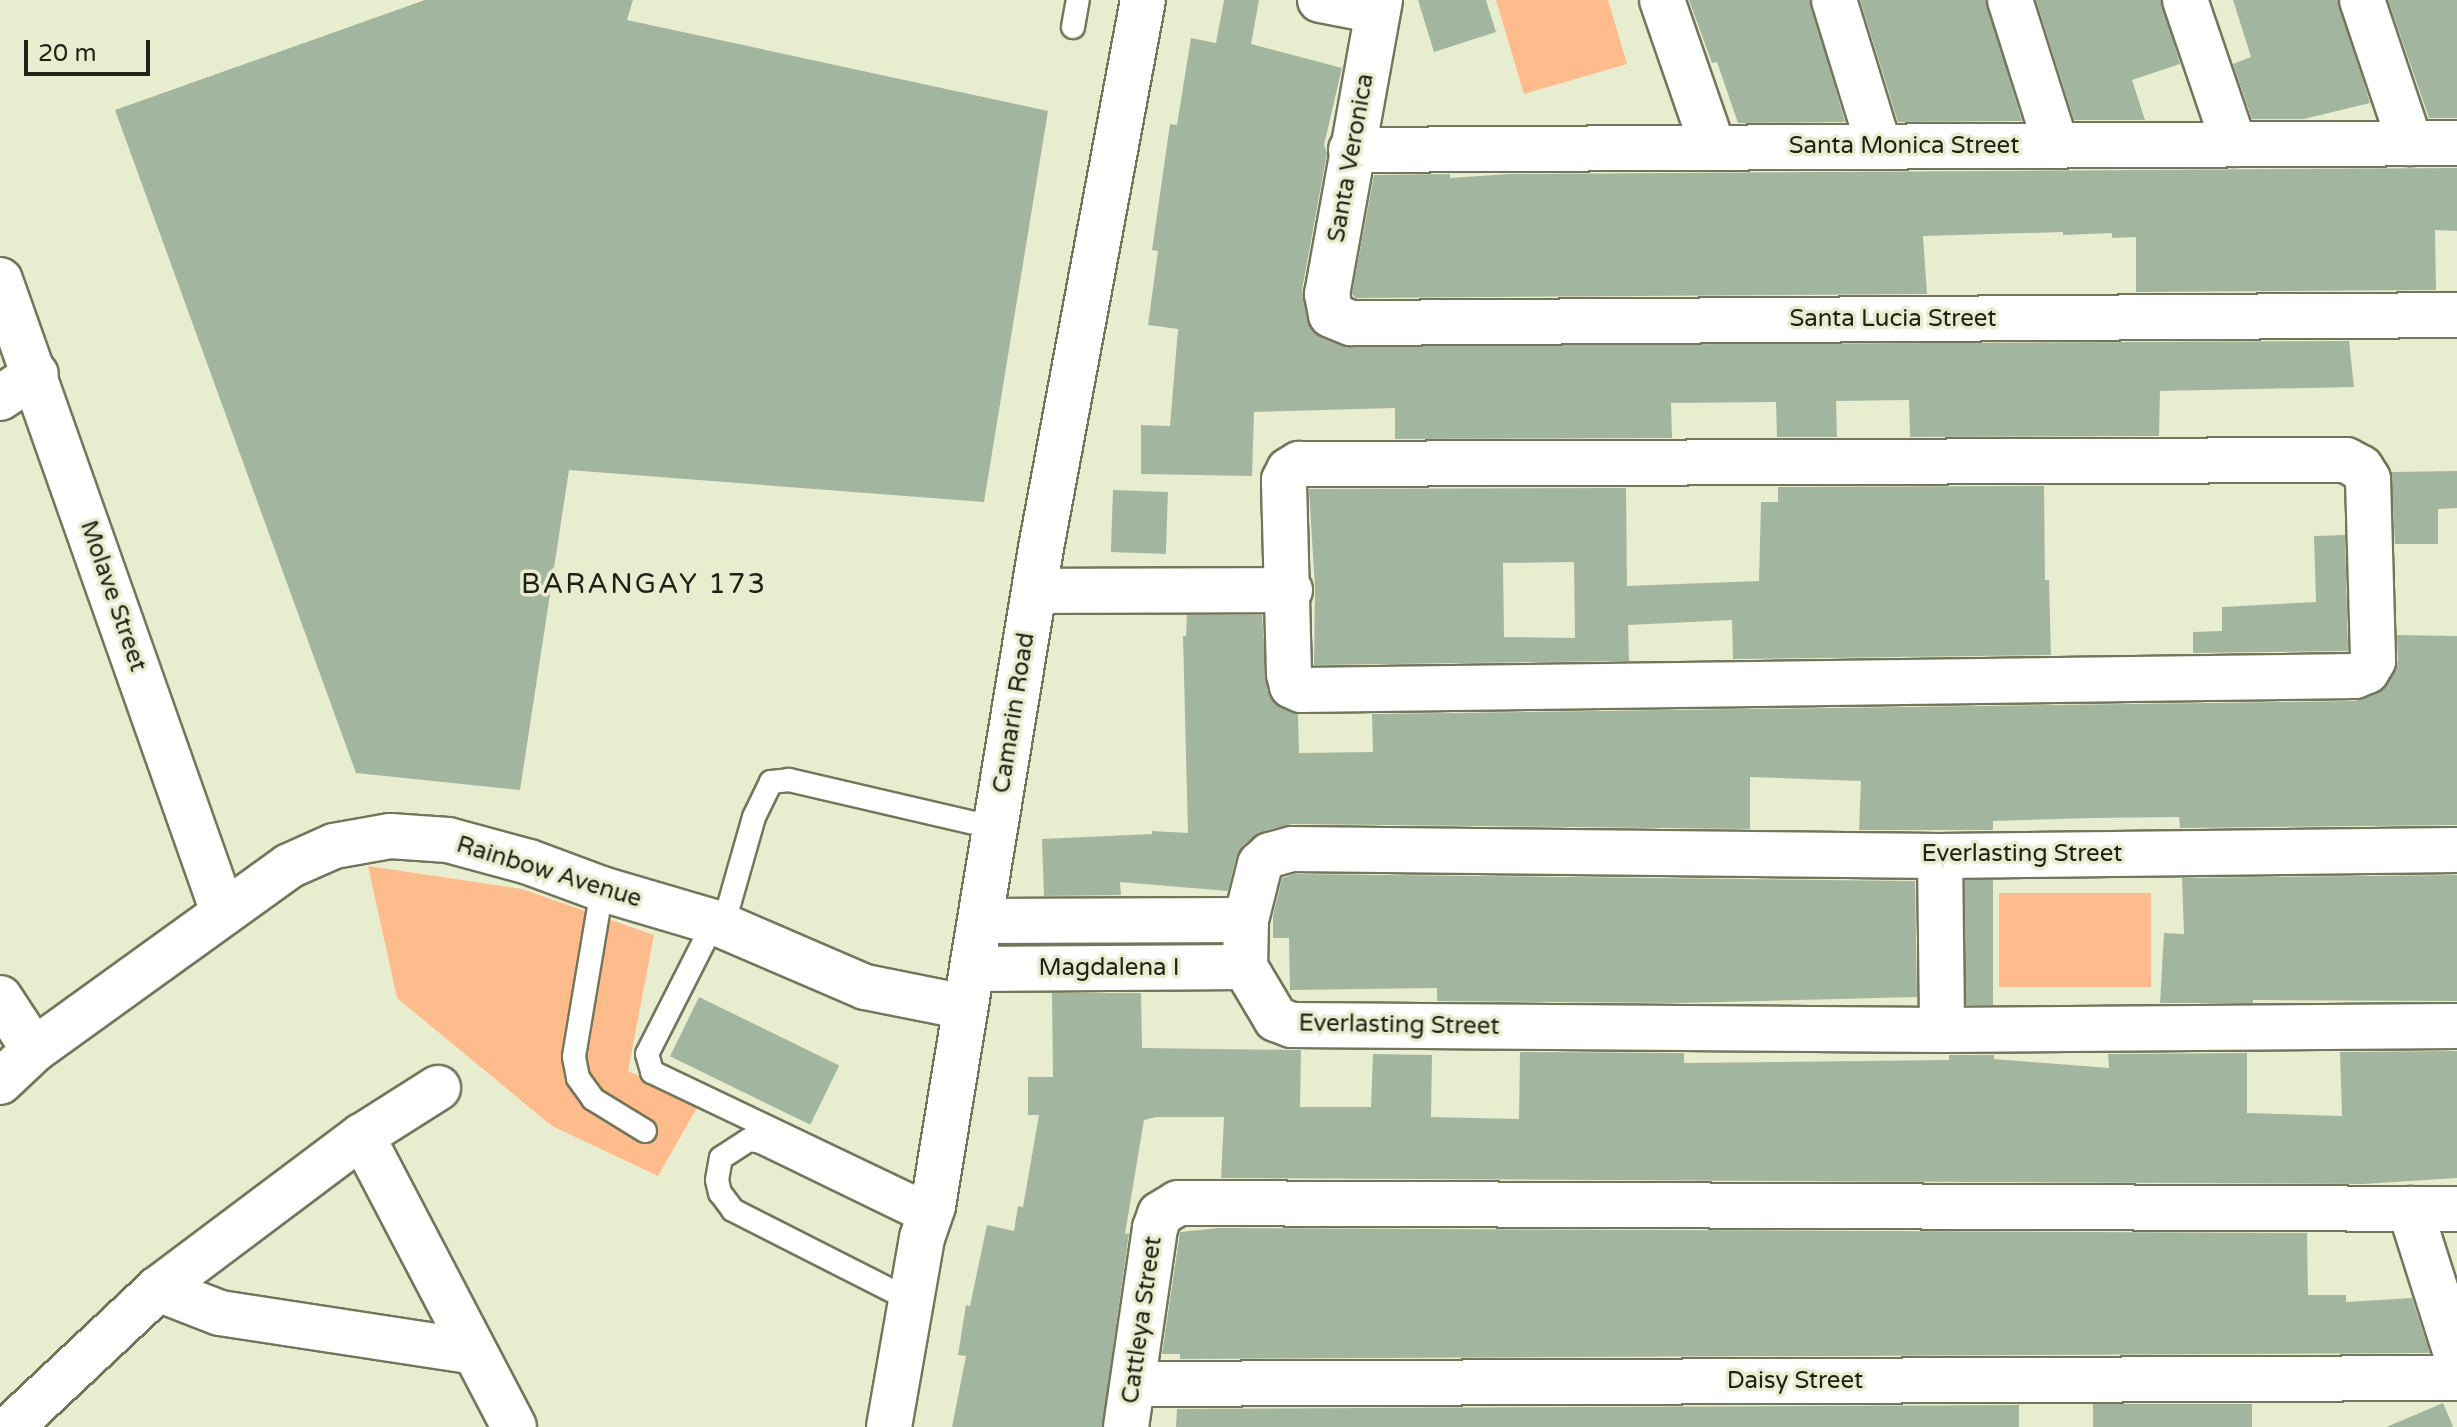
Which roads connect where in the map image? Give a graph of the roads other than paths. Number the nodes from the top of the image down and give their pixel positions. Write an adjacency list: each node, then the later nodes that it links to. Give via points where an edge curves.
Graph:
1 (1078, 0): 10 (lane)
2 (1143, 0): 24 (street, Camarin Road)
3 (1320, 0): 9 (street)
4 (1662, 0): 16 (street)
5 (1834, 0): 15 (street)
6 (2010, 0): 14 (street)
7 (2185, 0): 13 (street)
8 (2362, 0): 11 (street)
9 (1378, 5): 17 (street, Santa Veronica)
10 (1073, 27)
11 (2410, 143): 12 (street, Santa Monica Street); 13 (street, Santa Monica Street)
12 (2457, 143)
13 (2234, 144): 14 (street, Santa Monica Street)
14 (2056, 145): 15 (street, Santa Monica Street)
15 (1879, 146): 16 (street, Santa Monica Street)
16 (1713, 147): 17 (street, Santa Monica Street)
17 (1351, 150): 19 (street, Santa Veronica, via 1327,294)
18 (0, 280): 21 (street, Molave Street)
19 (1331, 315): 20 (street, Santa Lucia Street, via 1351,323)
20 (2457, 315)
21 (36, 374): 22 (street); 29 (street, Molave Street)
22 (0, 398)
23 (1290, 590): 23 (street, via 1289,674 1292,686 1301,690 2355,676 2373,661 2368,479 2346,460 1299,464 1284,480); 24 (street)
24 (1035, 591): 25 (street, Camarin Road)
25 (995, 828): 31 (street, Camarin Road); 32 (lane, via 789,780 771,782)
26 (2457, 850): 27 (street, Everlasting Street)
27 (1940, 856): 30 (street, Everlasting Street, via 1292,849 1260,864); 37 (street)
28 (602, 889): 29 (street, Rainbow Avenue, via 448,840 390,836 334,846 289,866); 32 (street, Rainbow Avenue); 41 (lane, via 574,1057 578,1078 593,1099)
29 (223, 912): 38 (street, Rainbow Avenue)
30 (1246, 920): 31 (street, Magdalena I); 33 (street, Everlasting Street)
31 (980, 921): 34 (street, Camarin Road)
32 (718, 924): 34 (street, Rainbow Avenue, via 865,987); 45 (lane, via 647,1054 652,1072)
33 (1245, 967): 34 (street, Magdalena I); 37 (street, Everlasting Street, via 1276,1019 1292,1025)
34 (968, 988): 45 (street, Camarin Road)
35 (0, 998): 38 (street)
36 (2457, 1026): 37 (street, Everlasting Street)
37 (1942, 1030)
38 (34, 1050): 39 (street, Rainbow Avenue)
39 (0, 1082)
40 (438, 1088): 42 (street)
41 (645, 1131)
42 (362, 1136): 46 (street); 48 (street)
43 (2410, 1209): 44 (street); 49 (street); 51 (street, Cattleya Street, via 1178,1203 1160,1214 1155,1228)
44 (2457, 1209)
45 (930, 1214): 47 (street, Camarin Road); 47 (lane, via 761,1142 749,1140 721,1158 717,1180 733,1210)
46 (158, 1289): 48 (street, via 220,1313); 52 (street)
47 (912, 1301): 54 (street, Camarin Road)
48 (474, 1352): 53 (street)
49 (2457, 1357)
50 (2457, 1378): 51 (street, Daisy Street)
51 (1133, 1384): 55 (street, Cattleya Street)
52 (11, 1427)
53 (514, 1427)
54 (889, 1427)
55 (1126, 1427)

